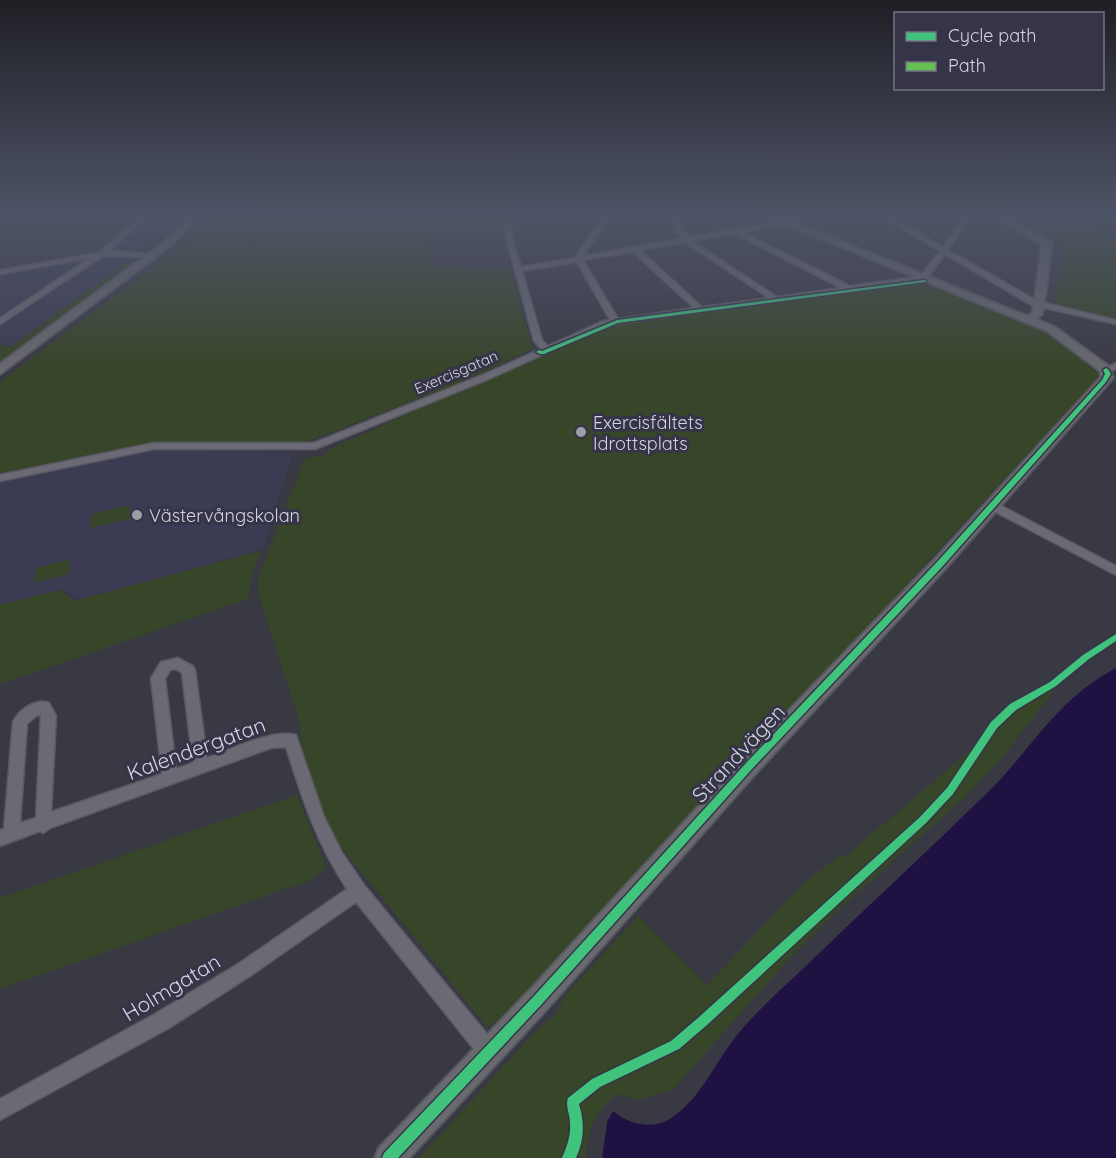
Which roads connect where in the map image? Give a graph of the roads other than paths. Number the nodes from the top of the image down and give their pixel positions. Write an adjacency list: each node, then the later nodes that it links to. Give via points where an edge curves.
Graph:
1 (23, 268): 14 (street)
2 (82, 268): 22 (street)
3 (134, 268): 26 (street)
4 (528, 268): 13 (street)
5 (584, 268): 21 (street)
6 (655, 268): 19 (street)
7 (729, 268): 17 (street)
8 (808, 268): 16 (street)
9 (897, 268): 15 (street)
10 (929, 268): 15 (street)
11 (974, 268): 18 (street)
12 (1044, 268): 18 (street)
13 (518, 270): 24 (street, via 538,341)
14 (0, 272)
15 (922, 278): 16 (street, Exercisgatan); 20 (street)
16 (850, 289): 17 (street, Exercisgatan)
17 (776, 299): 19 (street, Exercisgatan)
18 (1039, 305): 20 (street, via 1037,314); 23 (street)
19 (700, 309): 21 (street, Exercisgatan)
20 (1028, 320): 25 (street)
21 (615, 321): 24 (street, Exercisgatan)
22 (0, 322)
23 (1116, 322)
24 (545, 348): 27 (street, Exercisgatan, via 488,376 315,446 154,446)
25 (1111, 368): 28 (street, Strandvägen, via 1104,381)
26 (0, 370)
27 (0, 478)
28 (992, 505): 29 (street); 35 (street, Strandvägen)
29 (1116, 571)
30 (201, 768): 31 (street, Kalendergatan); 31 (street, via 188,670 178,663 166,666 158,678); 34 (street, Kalendergatan, via 271,742 291,740 317,819 335,857)
31 (170, 779): 32 (street, Kalendergatan)
32 (43, 825): 33 (street, Kalendergatan); 33 (street, via 50,716 44,708 32,711 20,722)
33 (5, 837)
34 (358, 891): 35 (street, Kalendergatan); 36 (street, Holmgatan, via 162,1021)
35 (489, 1052): 37 (street, Strandvägen)
36 (0, 1110)
37 (389, 1158)

